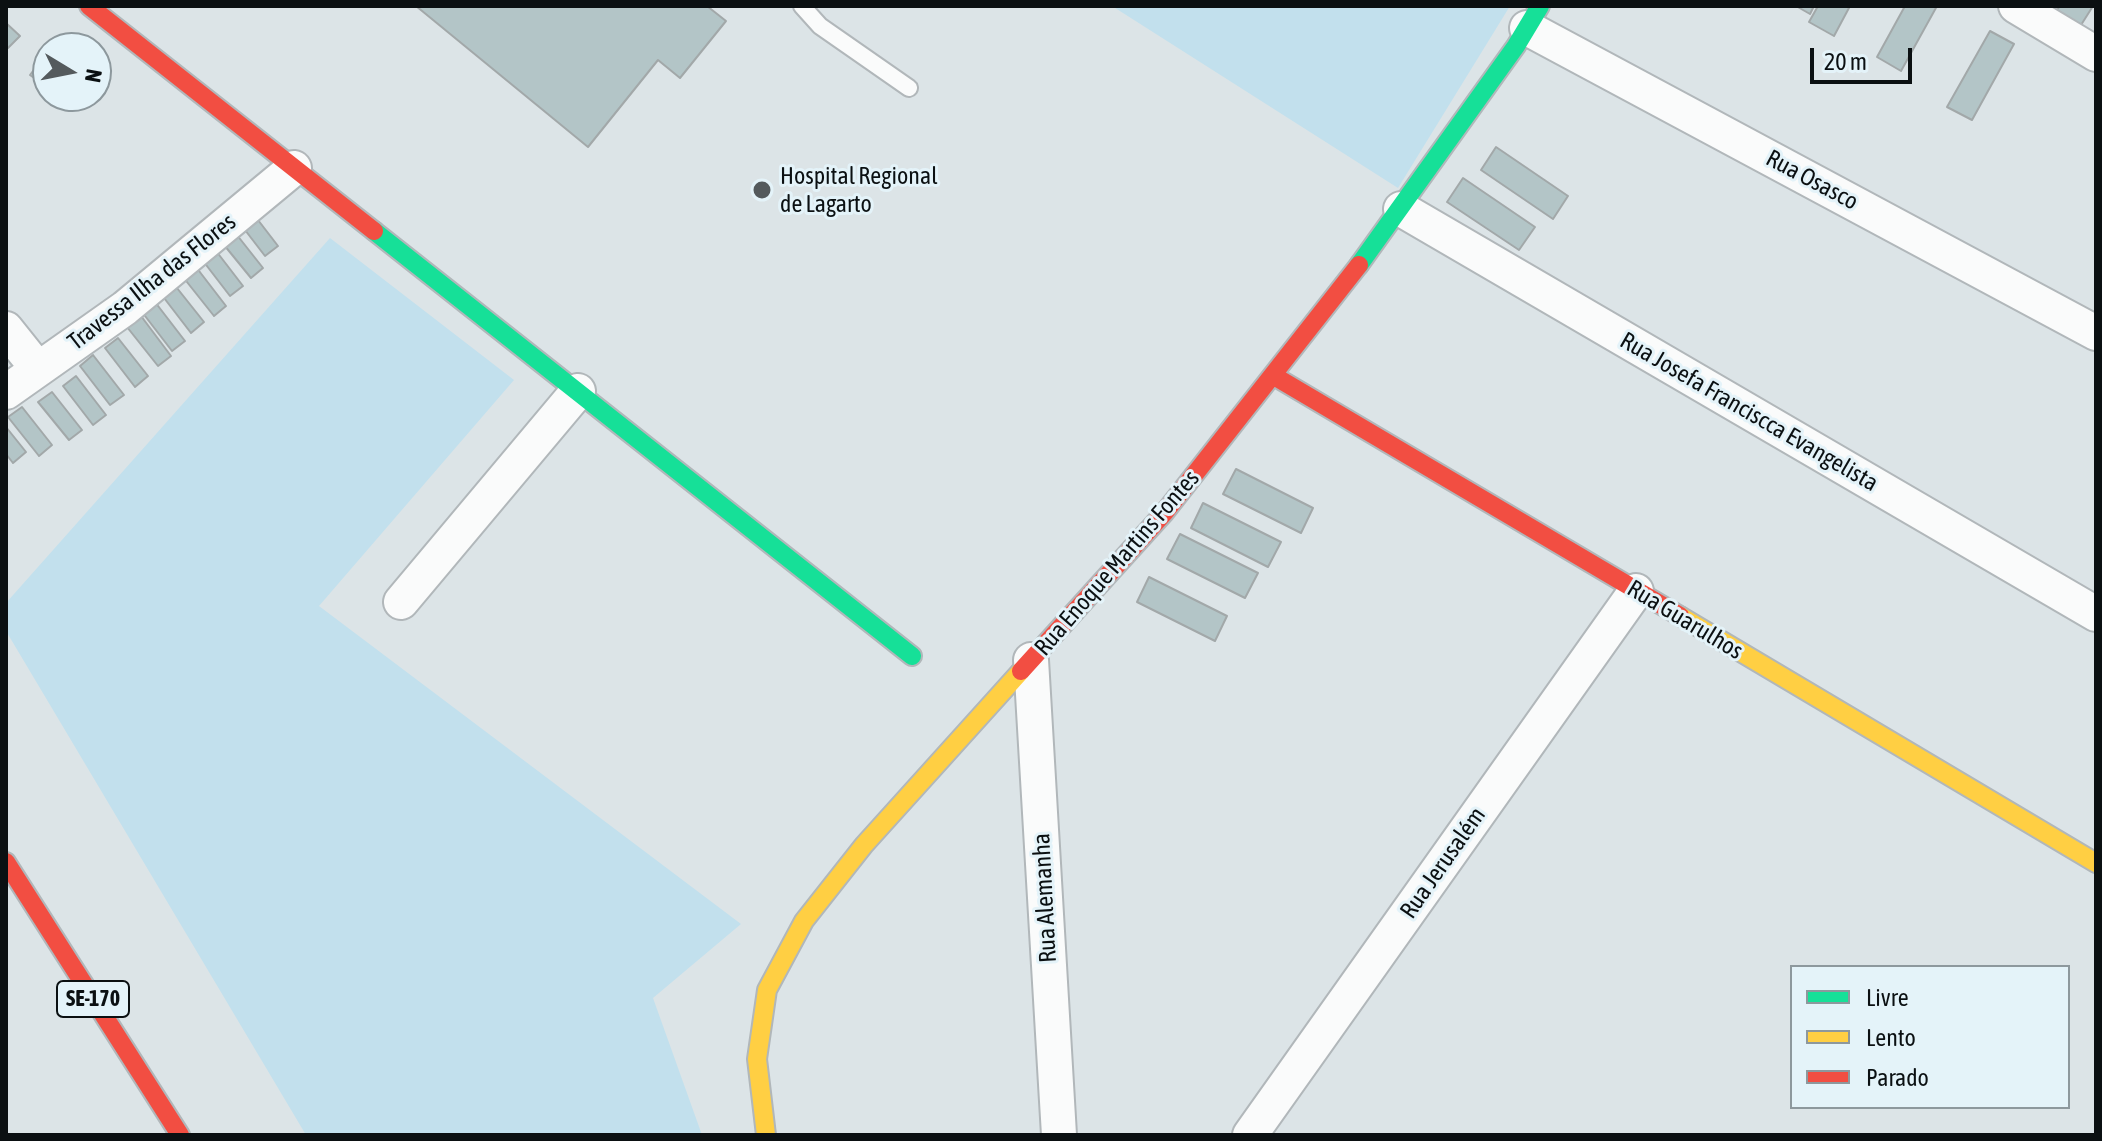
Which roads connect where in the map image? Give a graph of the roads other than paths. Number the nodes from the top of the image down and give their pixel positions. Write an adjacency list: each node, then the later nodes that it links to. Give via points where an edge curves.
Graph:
1 (89, 6): 7 (street)
2 (802, 6): 6 (lane, via 820,26)
3 (2016, 6): 5 (street)
4 (1534, 17): 8 (street, Rua Enoque Martins Fontes); 10 (street, Rua Osasco)
5 (2093, 47)
6 (909, 88)
7 (294, 168): 11 (street, Travessa Ilha das Flores, via 125,308); 13 (street)
8 (1401, 209): 12 (street, Rua Enoque Martins Fontes); 17 (street, Rua Josefa Franciscca Evangelista)
9 (6, 329): 11 (street)
10 (2096, 333)
11 (38, 369): 14 (street, Travessa Ilha das Flores)
12 (1274, 376): 15 (street, Rua Guarulhos); 19 (street, Rua Enoque Martins Fontes, via 1165,512)
13 (578, 391): 16 (street); 18 (street)
14 (6, 392)
15 (1636, 591): 21 (street, Rua Guarulhos); 25 (street, Rua Jerusalém)
16 (401, 602)
17 (2096, 614)
18 (912, 656)
19 (1031, 660): 23 (street, Rua Enoque Martins Fontes, via 864,845 804,921 767,990 757,1059); 24 (street, Rua Alemanha)
20 (6, 862): 22 (street, SE-170)
21 (2096, 863)
22 (180, 1135)
23 (766, 1135)
24 (1059, 1135)
25 (1250, 1135)

